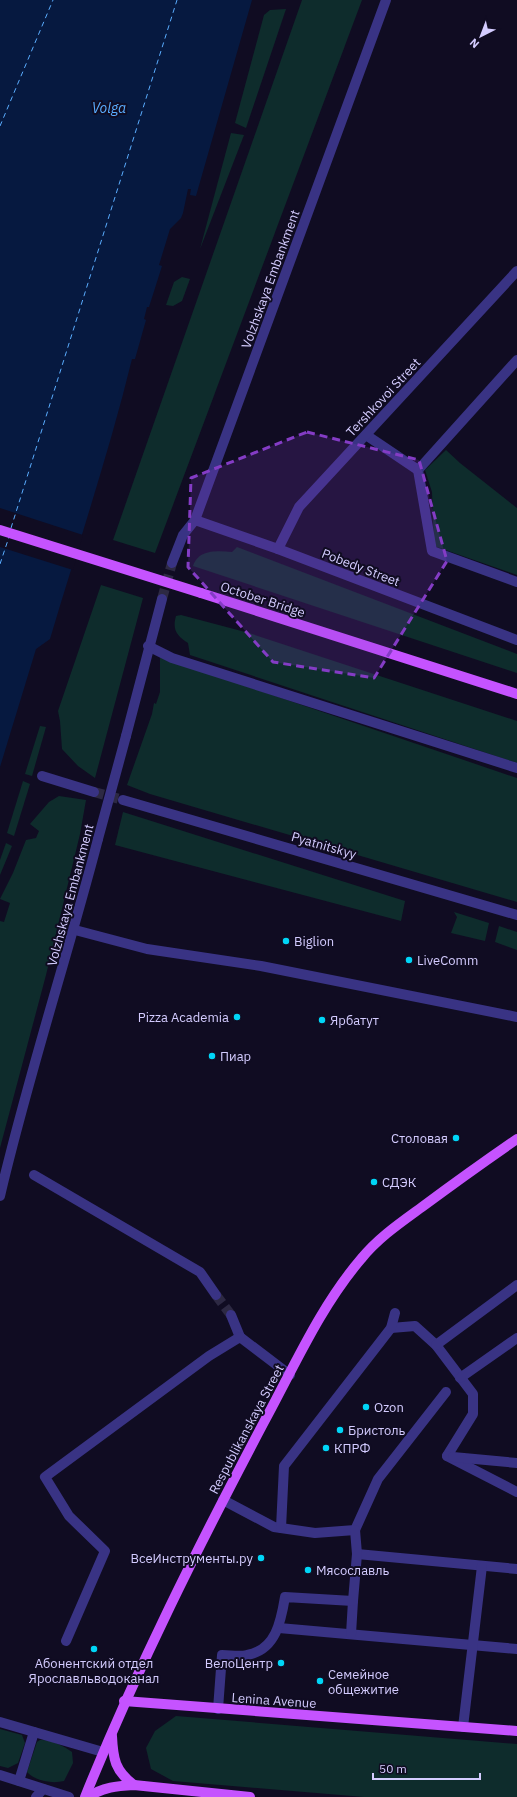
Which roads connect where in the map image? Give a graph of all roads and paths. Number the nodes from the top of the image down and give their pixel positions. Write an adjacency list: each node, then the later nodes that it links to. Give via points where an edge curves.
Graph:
1 (386, 0): 6 (street, Volzhskaya Embankment)
2 (515, 277): 4 (street, Tershkovoi Street)
3 (517, 360): 5 (street)
4 (366, 435): 5 (street); 8 (street, Tershkovoi Street, via 299,507)
5 (418, 470): 10 (street, via 432,551)
6 (195, 520): 8 (street, Pobedy Street); 9 (street, Volzhskaya Embankment, via 183,535)
7 (0, 530): 14 (main road, October Bridge, bridge)
8 (278, 549): 12 (street, Pobedy Street)
9 (172, 563)
10 (517, 582)
11 (162, 599): 13 (street, Volzhskaya Embankment)
12 (517, 640)
13 (148, 646): 15 (street, via 172,658); 20 (street, Volzhskaya Embankment, bridge)
14 (517, 694)
15 (517, 768)
16 (42, 776): 17 (street)
17 (94, 792)
18 (123, 800): 19 (street, Pyatnitskyy)
19 (517, 915)
20 (74, 930): 21 (street, via 147,949 261,966); 24 (street, Volzhskaya Embankment)
21 (517, 1017)
22 (517, 1139): 33 (main road, Respublikanskaya Street, via 380,1239 361,1259 321,1316)
23 (34, 1175): 26 (street, via 200,1272)
24 (0, 1196)
25 (517, 1285): 32 (street)
26 (216, 1295)
27 (395, 1313): 29 (street)
28 (231, 1315): 30 (street)
29 (390, 1328): 32 (street, via 415,1326); 40 (street, via 284,1466)
30 (240, 1337): 33 (street); 48 (street, via 209,1356 45,1477 69,1516 105,1551)
31 (517, 1338): 34 (street)
32 (436, 1345): 34 (street)
33 (290, 1375): 39 (main road, Respublikanskaya Street)
34 (460, 1378): 36 (street, via 473,1394 473,1414)
35 (446, 1392): 41 (street, via 378,1479)
36 (447, 1456): 37 (street); 38 (street)
37 (517, 1463)
38 (517, 1492)
39 (223, 1500): 40 (street, via 274,1527); 51 (main road, Respublikanskaya Street)
40 (281, 1528): 41 (street, via 315,1533)
41 (355, 1530): 42 (street)
42 (357, 1554): 43 (street); 45 (street)
43 (482, 1566): 44 (street); 49 (street)
44 (517, 1569)
45 (354, 1601): 46 (street, via 285,1597); 47 (street)
46 (279, 1628): 47 (street); 52 (street, via 267,1646 248,1656 222,1655)
47 (351, 1634): 49 (street)
48 (66, 1641)
49 (473, 1645): 50 (street); 54 (street)
50 (517, 1649)
51 (124, 1701): 52 (main road, Lenina Avenue); 57 (main road, Respublikanskaya Street)
52 (218, 1709): 54 (main road, Lenina Avenue)
53 (0, 1722): 56 (street)
54 (463, 1727): 55 (main road, Lenina Avenue)
55 (517, 1730)
56 (34, 1732): 58 (street); 60 (street)
57 (112, 1732): 58 (main road, Respublikanskaya Street); 61 (main road, via 112,1753 116,1766 123,1777)
58 (103, 1752): 65 (main road, Respublikanskaya Street)
59 (0, 1775): 60 (street)
60 (19, 1781): 62 (street)
61 (134, 1785): 66 (main road, via 105,1789); 67 (main road)
62 (43, 1789): 63 (street); 64 (street)
63 (36, 1797)
64 (69, 1797)
65 (86, 1797)
66 (89, 1797)
67 (250, 1797)

